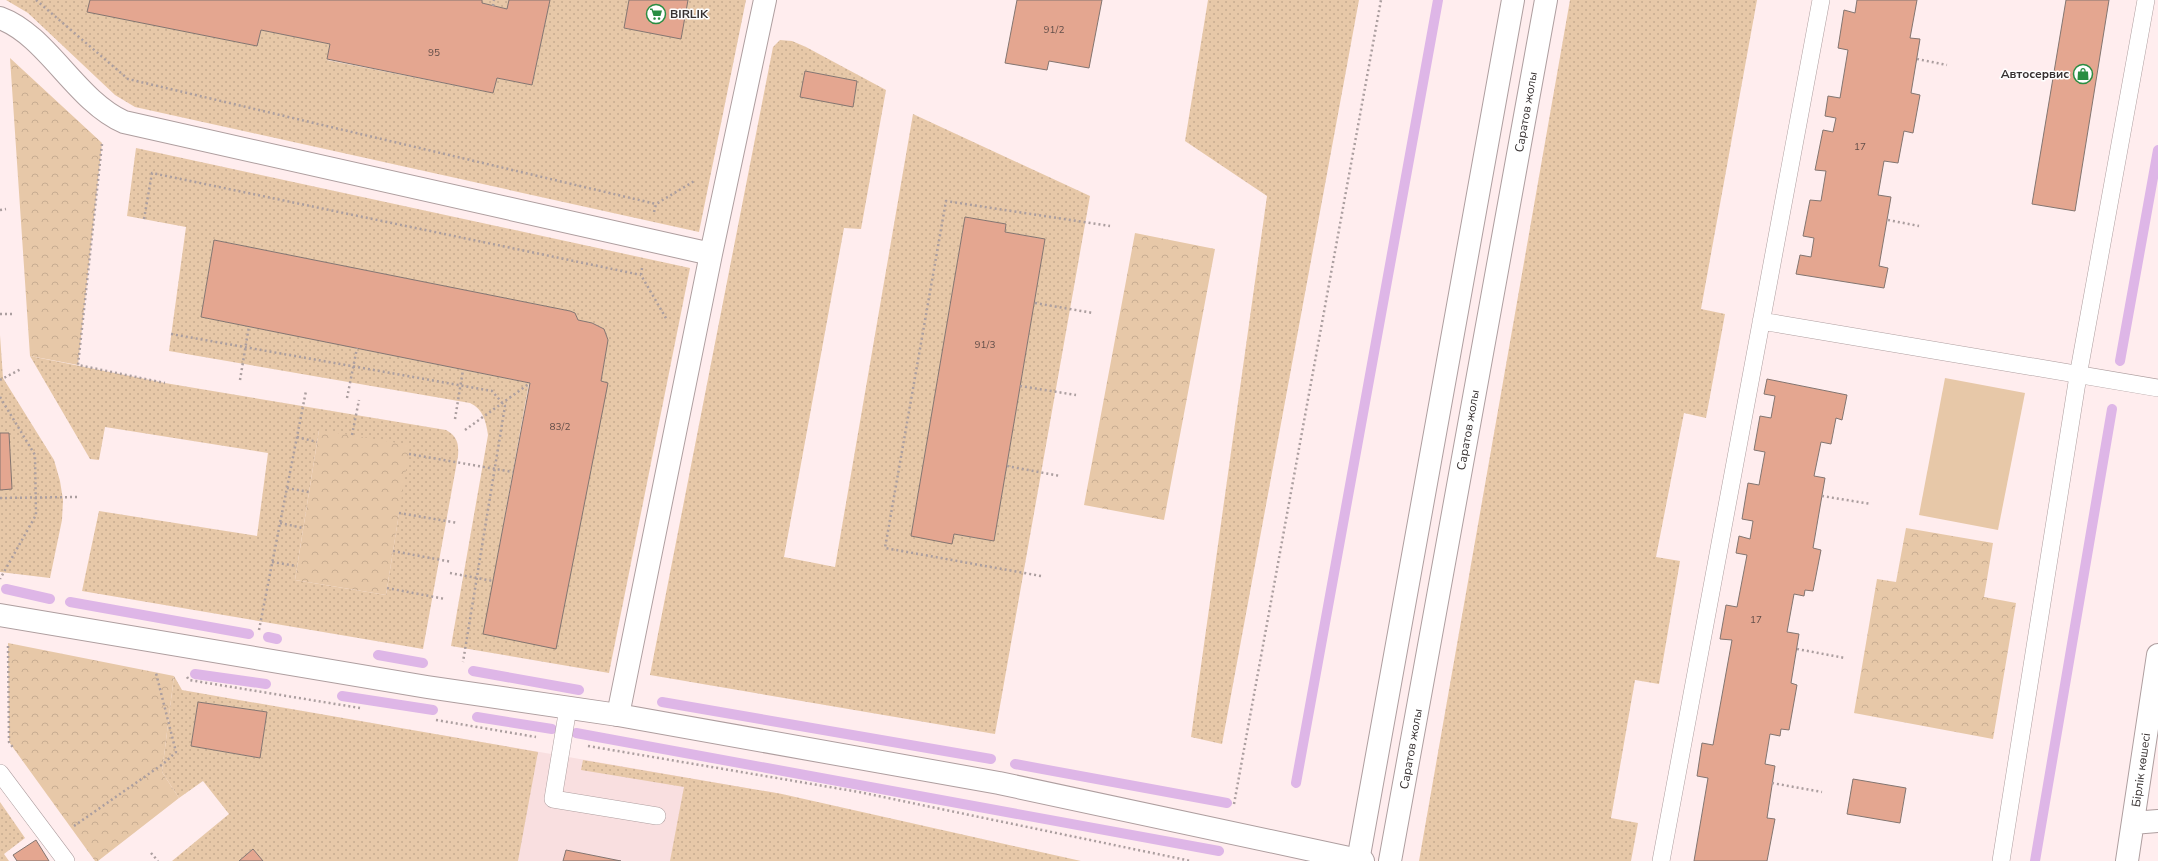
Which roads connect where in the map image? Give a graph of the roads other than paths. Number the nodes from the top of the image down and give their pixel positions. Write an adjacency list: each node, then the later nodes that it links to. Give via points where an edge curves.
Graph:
1 (765, 0): 7 (street)
2 (1513, 0): 20 (street)
3 (1546, 0): 21 (street, Саратов жолы)
4 (1821, 0): 8 (lane)
5 (2146, 0): 9 (lane)
6 (0, 18): 7 (street, via 13,23 28,36 100,108 124,122)
7 (711, 254): 14 (street)
8 (1761, 321): 9 (lane); 22 (lane)
9 (2078, 376): 10 (lane); 23 (lane)
10 (2158, 388)
11 (0, 615): 13 (street)
12 (2158, 655): 18 (street, Бірлік көшесі)
13 (568, 708): 14 (street); 16 (lane, via 553,798)
14 (618, 715): 20 (street, via 999,783)
15 (0, 773): 19 (lane)
16 (658, 816)
17 (2158, 821): 18 (street)
18 (2133, 823): 24 (street, Бірлік көшесі)
19 (66, 861)
20 (1360, 861)
21 (1390, 861)
22 (1661, 861)
23 (2001, 861)
24 (2127, 861)

